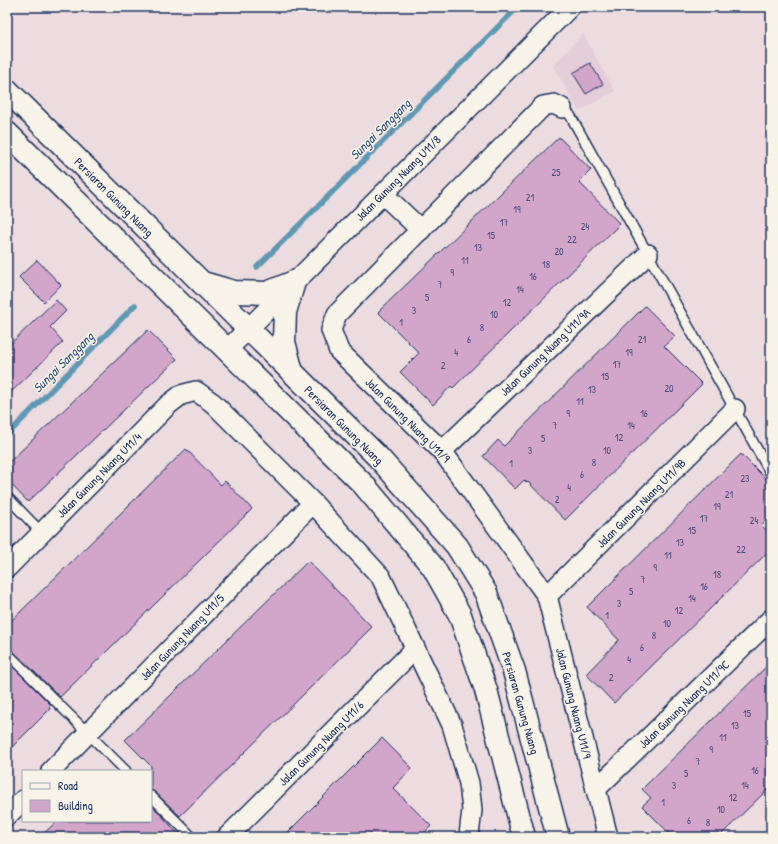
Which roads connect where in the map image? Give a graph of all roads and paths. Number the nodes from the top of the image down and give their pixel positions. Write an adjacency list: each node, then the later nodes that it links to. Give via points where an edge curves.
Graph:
1 (570, 7): 5 (street, Jalan Gunung Nuang U11/8)
2 (7, 90): 9 (street, Persiaran Gunung Nuang)
3 (562, 108): 6 (street, Jalan Gunung Nuang U11/9, via 554,104 543,106); 7 (lane, via 570,114)
4 (11, 139): 11 (street)
5 (383, 194): 6 (street); 8 (street, Jalan Gunung Nuang U11/8)
6 (421, 230): 14 (street, Jalan Gunung Nuang U11/9, via 337,314 331,330 339,351)
7 (648, 254): 13 (lane); 14 (street, Jalan Gunung Nuang U11/9A)
8 (294, 282): 9 (street, via 267,293 234,292); 10 (street, Jalan Gunung Nuang U11/8); 12 (street, via 285,312 284,335)
9 (201, 283): 10 (street, Persiaran Gunung Nuang)
10 (248, 329): 11 (street, Jalan Gunung Nuang U11/8); 12 (street, Persiaran Gunung Nuang)
11 (227, 350): 34 (street, via 363,484 433,567 460,615 486,690)
12 (292, 373): 35 (street, Persiaran Gunung Nuang, via 379,458 457,546 486,594 514,672)
13 (735, 409): 15 (lane); 20 (street, Jalan Gunung Nuang U11/9B)
14 (442, 451): 20 (street, Jalan Gunung Nuang U11/9)
15 (771, 474)
16 (7, 497): 18 (lane)
17 (313, 503): 18 (street, Jalan Gunung Nuang U11/4, via 213,403 196,391 181,395 168,405); 22 (street, via 381,577); 24 (street, Jalan Gunung Nuang U11/5)
18 (42, 533): 19 (street, Jalan Gunung Nuang U11/4)
19 (7, 568)
20 (547, 596): 27 (street, Jalan Gunung Nuang U11/9)
21 (771, 619): 27 (street, Jalan Gunung Nuang U11/9C)
22 (415, 649): 32 (street, Jalan Gunung Nuang U11/6); 33 (street, via 452,725 469,783 472,810)
23 (7, 653): 24 (lane)
24 (88, 733): 25 (street, Jalan Gunung Nuang U11/5); 26 (lane)
25 (52, 770)
26 (125, 770)
27 (596, 789): 36 (street, Jalan Gunung Nuang U11/9)
28 (152, 797): 31 (lane)
29 (22, 801): 30 (street)
30 (7, 816)
31 (192, 837)
32 (227, 837)
33 (468, 837)
34 (524, 837)
35 (558, 837)
36 (608, 837)

